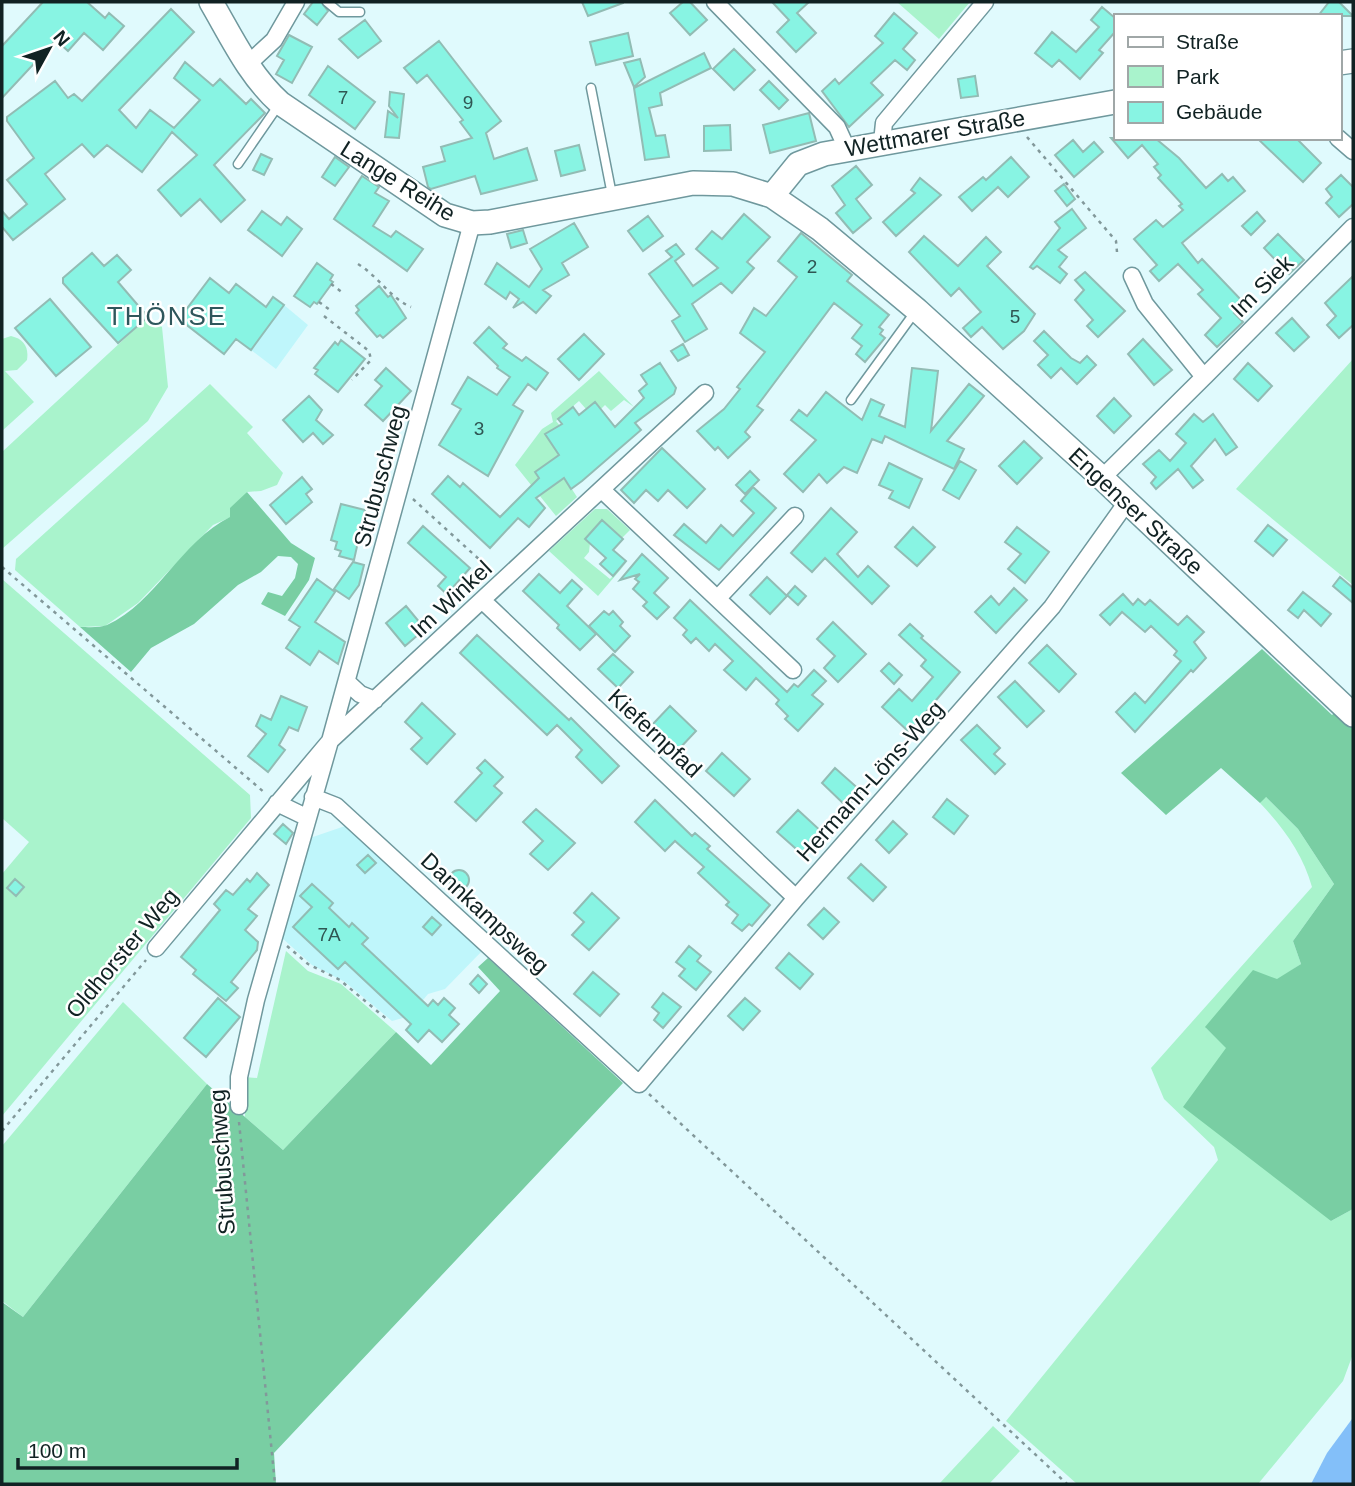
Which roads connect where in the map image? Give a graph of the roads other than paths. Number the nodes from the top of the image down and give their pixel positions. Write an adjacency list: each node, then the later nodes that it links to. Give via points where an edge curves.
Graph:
1 (211, 2): 7 (street, Lange Reihe)
2 (296, 2): 7 (street, via 274,40)
3 (327, 2): 6 (lane, via 339,12)
4 (715, 2): 12 (street, via 837,127)
5 (985, 2): 11 (street, via 884,123)
6 (360, 12)
7 (247, 65): 10 (street, Lange Reihe)
8 (591, 88): 15 (lane)
9 (1114, 102): 11 (street, Wettmarer Straße)
10 (279, 103): 13 (lane); 16 (street, Lange Reihe, via 445,215)
11 (882, 142): 12 (street, Wettmarer Straße)
12 (847, 149): 14 (street, Wettmarer Straße, via 798,164)
13 (238, 164)
14 (772, 196): 15 (street, Lange Reihe, via 733,184 693,183); 19 (street, Engenser Straße, via 820,229)
15 (612, 198): 16 (street, Lange Reihe)
16 (472, 223): 30 (street, Strubuschweg)
17 (1353, 227): 20 (street, Im Siek)
18 (1132, 276): 20 (street, via 1145,304)
19 (917, 310): 22 (lane); 23 (street, Engenser Straße)
20 (1204, 377): 23 (street, Im Siek)
21 (705, 393): 24 (street, Im Winkel)
22 (851, 400)
23 (1102, 478): 25 (street, Engenser Straße)
24 (602, 490): 27 (street); 28 (street, Im Winkel)
25 (1127, 502): 32 (street, Engenser Straße); 38 (street, Hermann-Löns-Weg, via 1052,607)
26 (795, 516): 27 (street)
27 (718, 598): 29 (street)
28 (483, 601): 31 (street, Im Winkel); 38 (street, Kiefernpfad)
29 (793, 670)
30 (347, 682): 31 (street); 33 (street, Strubuschweg)
31 (375, 700): 33 (street, Im Winkel)
32 (1350, 706)
33 (330, 741): 34 (street, Strubuschweg); 35 (street, Strubuschweg)
34 (293, 783): 36 (street, Oldhorster Weg)
35 (313, 796): 37 (street); 40 (street, Dannkampsweg, via 336,806)
36 (277, 803): 37 (street); 39 (street, Oldhorster Weg)
37 (299, 814): 41 (street, Strubuschweg, via 239,1077)
38 (796, 898): 40 (street, Hermann-Löns-Weg)
39 (156, 948)
40 (639, 1084)
41 (239, 1106)

